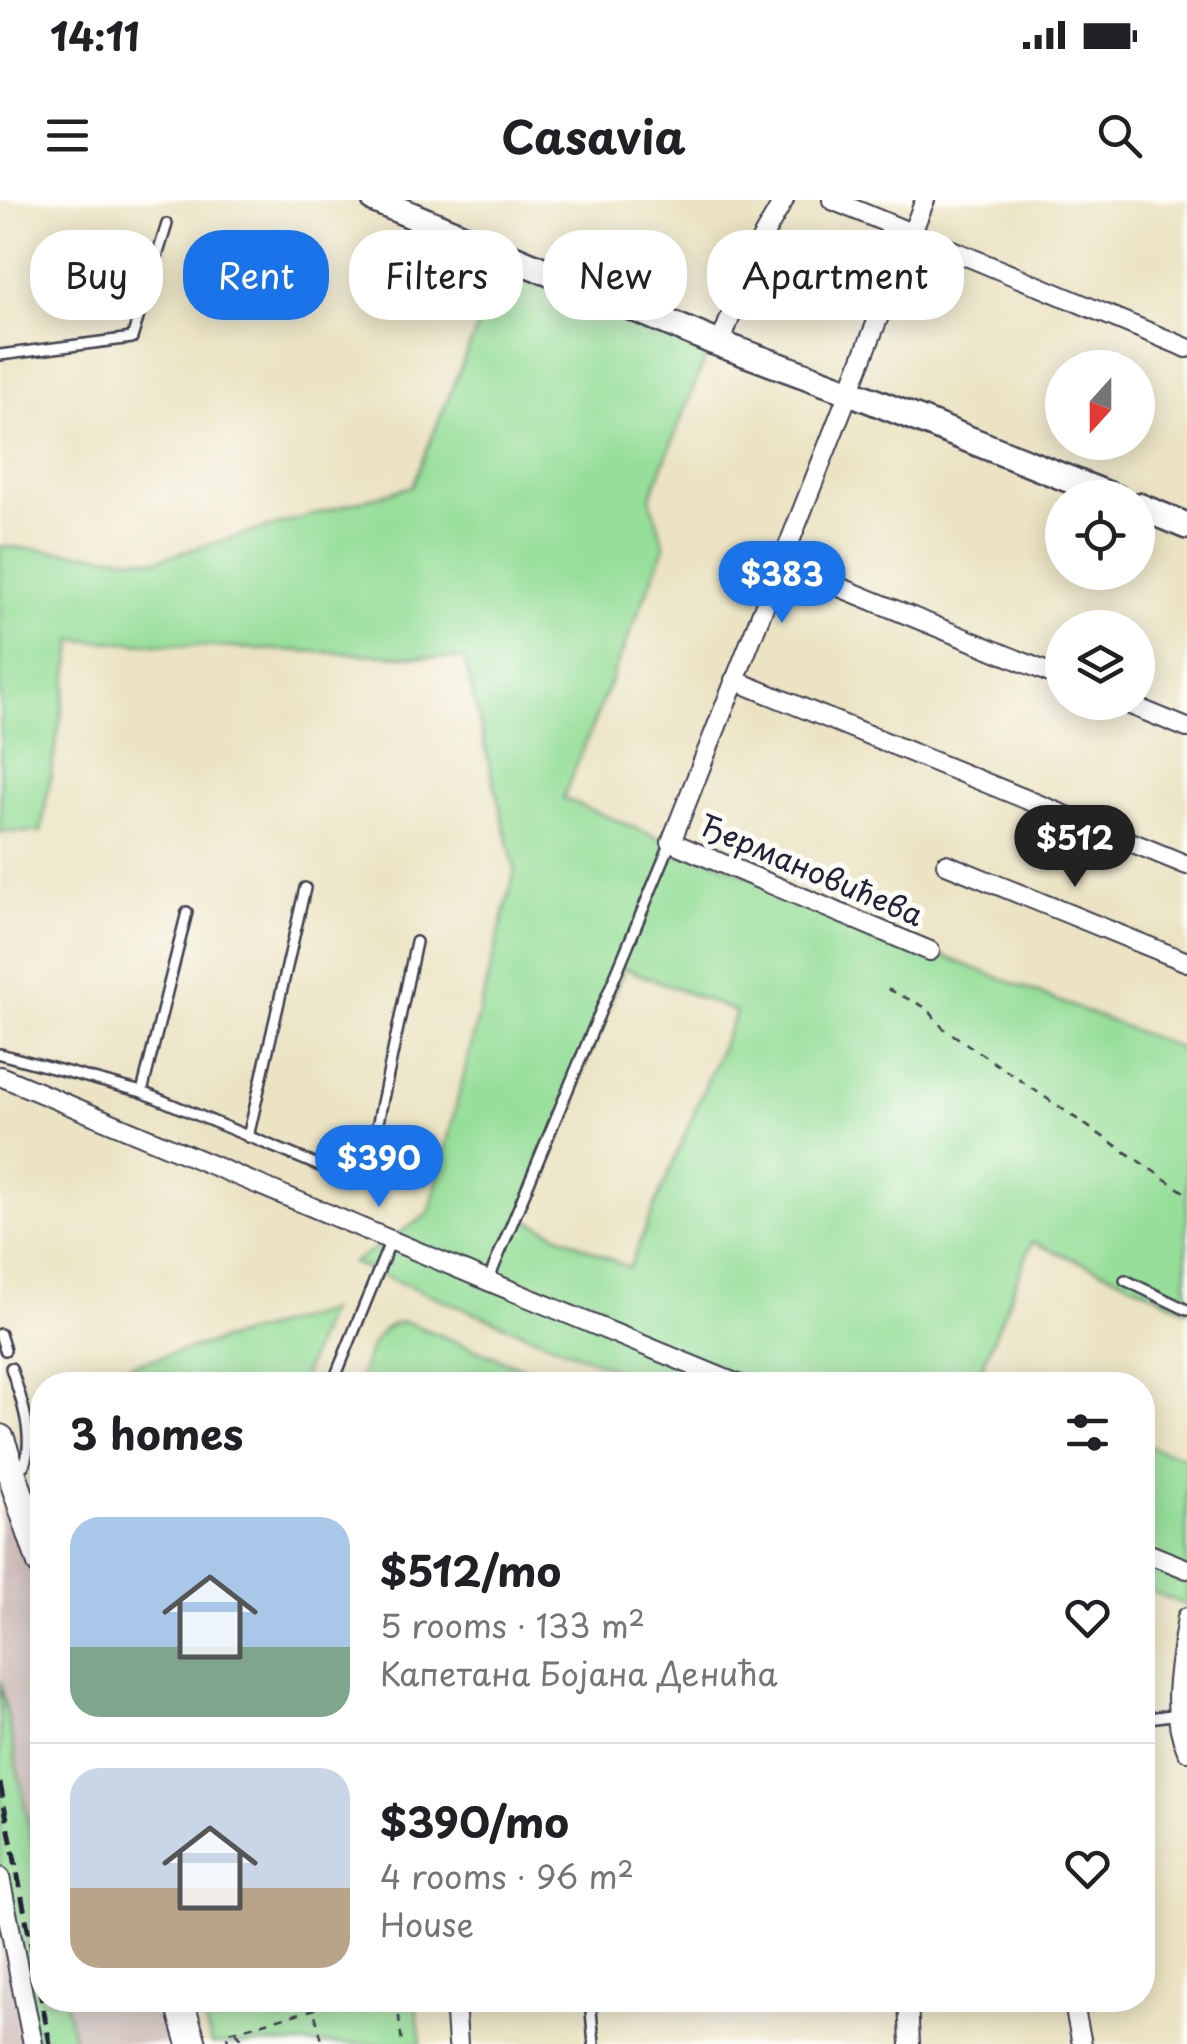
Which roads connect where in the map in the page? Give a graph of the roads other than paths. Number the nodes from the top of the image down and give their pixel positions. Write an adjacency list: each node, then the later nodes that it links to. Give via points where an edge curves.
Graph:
1 (375, 200): 10 (main road)
2 (784, 200): 10 (street, via 758,245)
3 (832, 200): 6 (street)
4 (925, 200): 7 (street)
5 (167, 224): 12 (lane, via 132,338)
6 (901, 230)
7 (912, 230)
8 (964, 256): 11 (street)
9 (877, 320): 13 (street)
10 (720, 344): 13 (main road)
11 (1187, 348)
12 (0, 355)
13 (850, 392): 14 (main road); 17 (street)
14 (1071, 480)
15 (1155, 513): 16 (main road)
16 (1187, 526)
17 (782, 564): 18 (street); 19 (street)
18 (1045, 671)
19 (734, 680): 22 (street); 24 (street)
20 (1155, 715): 21 (street)
21 (1187, 728)
22 (670, 842): 28 (street, Ђермановићева); 36 (lane)
23 (946, 864): 29 (street)
24 (1187, 865)
25 (306, 888): 33 (lane)
26 (187, 912): 32 (lane)
27 (416, 942): 33 (lane, via 365,1175 351,1179)
28 (930, 951)
29 (1187, 962)
30 (0, 1054): 32 (lane)
31 (0, 1076): 34 (street)
32 (142, 1092): 33 (lane)
33 (248, 1136)
34 (391, 1240): 36 (street); 41 (lane)
35 (1126, 1280): 37 (lane)
36 (488, 1282): 42 (street)
37 (1187, 1310)
38 (0, 1334): 39 (lane)
39 (5, 1350)
40 (11, 1368): 44 (lane, via 28,1450 24,1465)
41 (337, 1372)
42 (685, 1372)
43 (0, 1439): 44 (main road)
44 (10, 1474): 45 (main road)
45 (30, 1530)
46 (1155, 1556): 47 (street)
47 (1187, 1569)
48 (1187, 1617): 49 (street)
49 (1178, 1714): 50 (lane); 51 (street)
50 (1155, 1717)
51 (1187, 1752)
52 (0, 1877): 58 (street)
53 (183, 2012): 59 (main road)
54 (456, 2012): 60 (street)
55 (591, 2012): 61 (lane)
56 (909, 2012): 62 (street)
57 (1075, 2012): 63 (street)
58 (33, 2044)
59 (192, 2044)
60 (458, 2044)
61 (594, 2044)
62 (910, 2044)
63 (1082, 2044)

